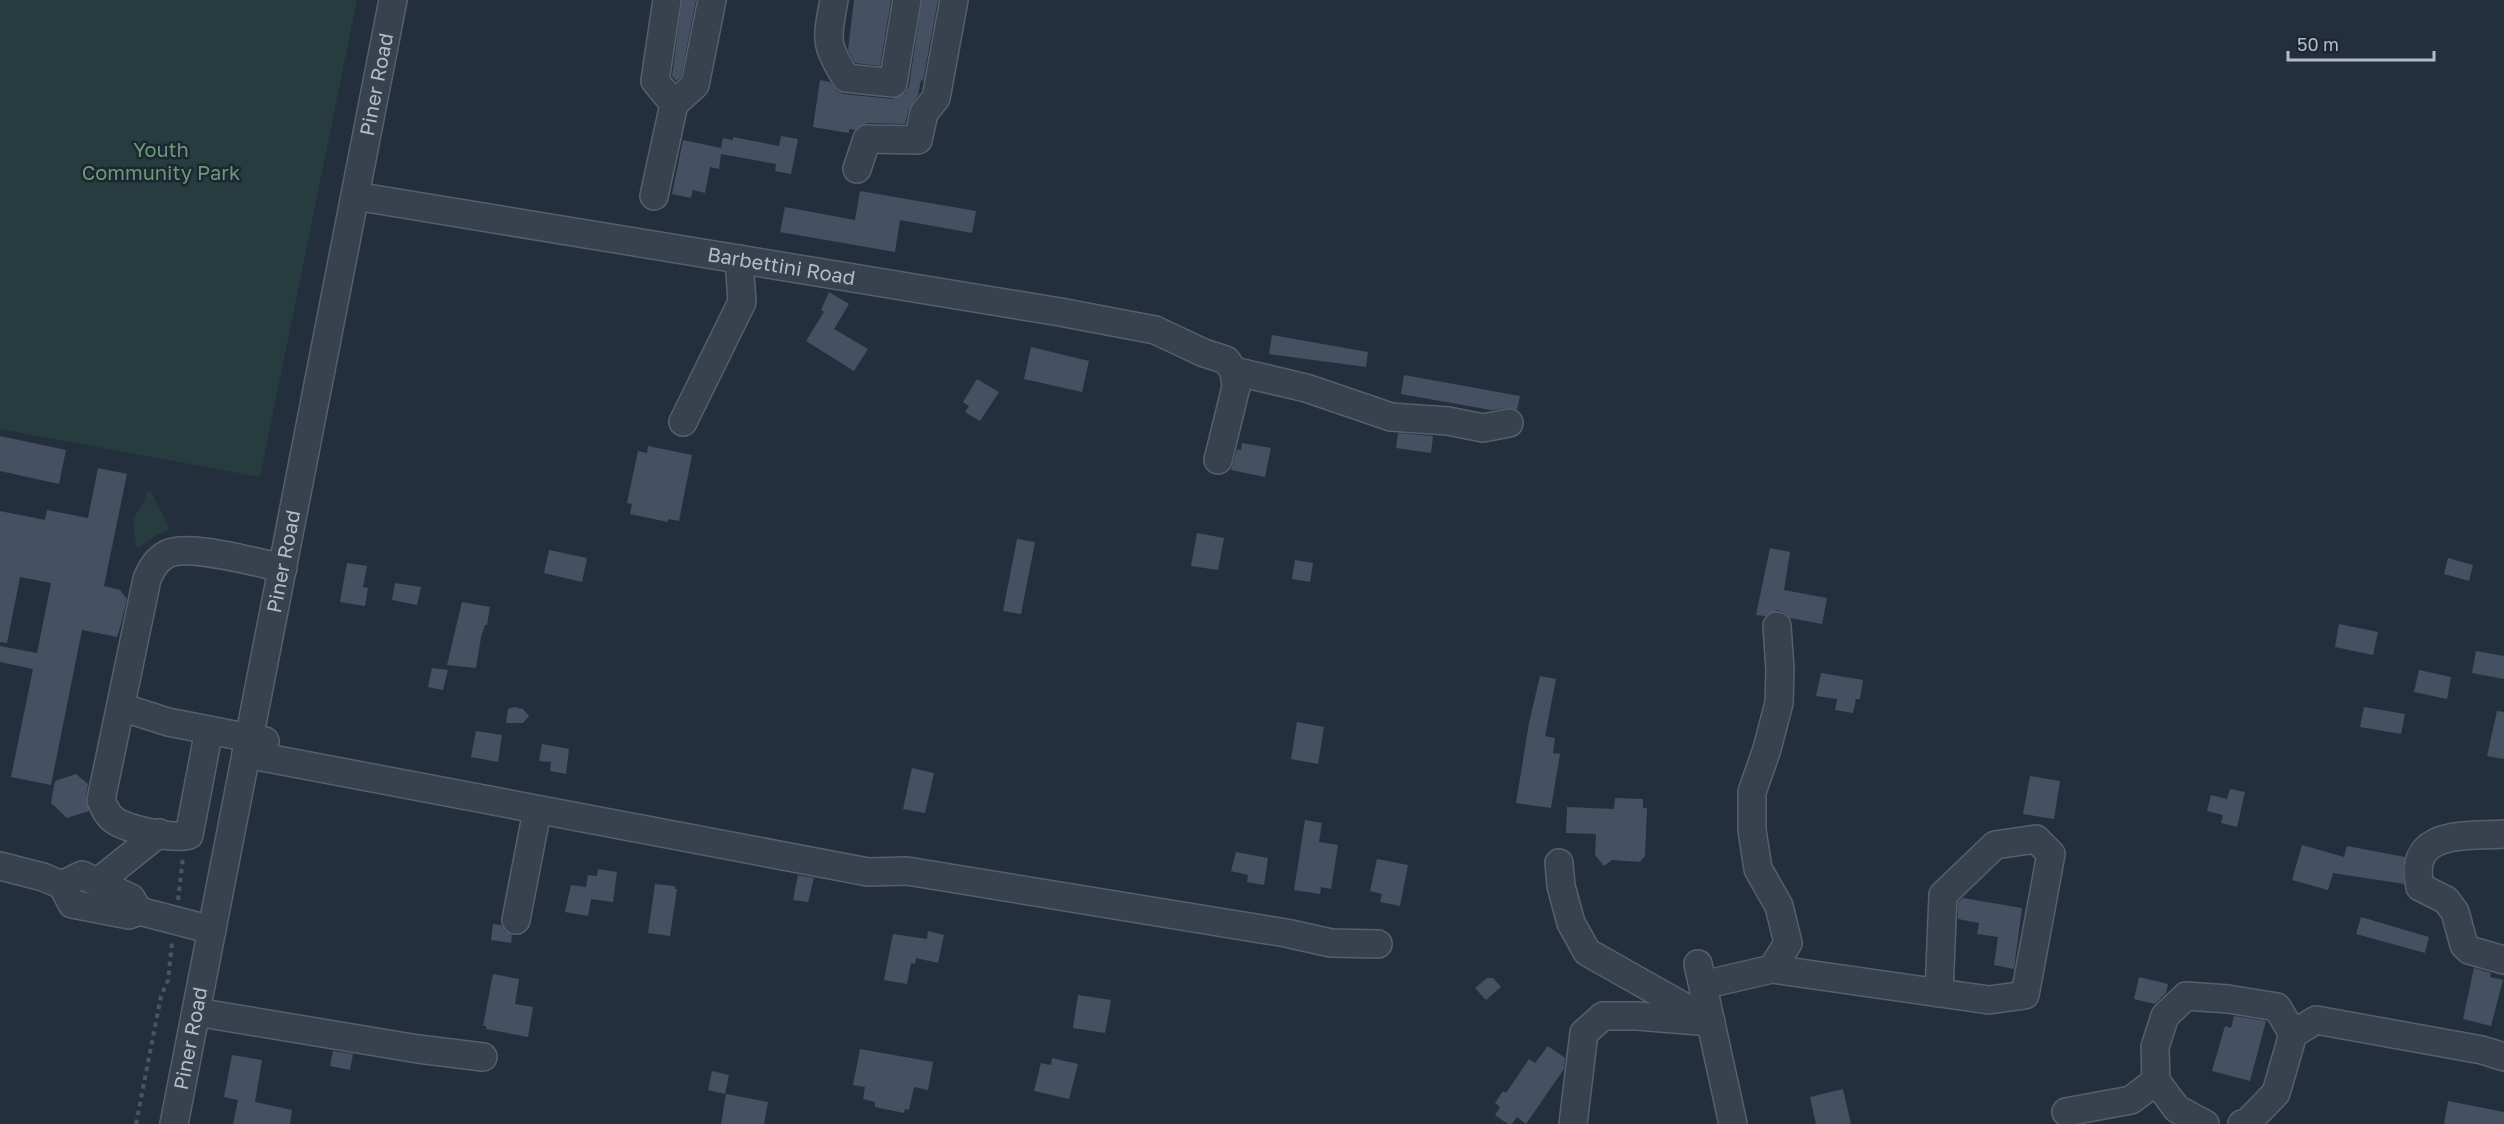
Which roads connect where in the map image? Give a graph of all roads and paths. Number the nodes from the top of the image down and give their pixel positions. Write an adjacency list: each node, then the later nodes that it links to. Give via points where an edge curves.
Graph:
1 (393, 0): 9 (street, Piner Road)
2 (668, 0): 7 (street, via 655,81)
3 (712, 0): 7 (street, via 695,85)
4 (834, 0): 5 (street, via 827,39 846,78 893,83)
5 (907, 0)
6 (954, 0): 8 (street, via 936,98 924,113 918,140 867,139)
7 (674, 104): 10 (street)
8 (857, 169)
9 (355, 196): 11 (street, Barbettini Road); 16 (street, Piner Road)
10 (654, 196)
11 (739, 259): 12 (street, Barbettini Road, via 1155,330 1226,360); 13 (street, via 742,302)
12 (1234, 371): 14 (street, via 1305,388 1391,417 1483,428); 15 (street, via 1233,404)
13 (682, 422)
14 (1509, 423)
15 (1218, 460)
16 (283, 568): 18 (street, via 183,551 169,553 154,564 147,579); 20 (street, Piner Road)
17 (1777, 626): 36 (street, via 1779,703 1752,792 1758,869 1779,906 1788,943)
18 (121, 706): 19 (street, via 168,722); 22 (street, via 101,800 121,825)
19 (209, 730): 20 (street); 24 (street)
20 (248, 746): 21 (street); 27 (street, via 874,857); 33 (street, Piner Road)
21 (537, 811): 27 (street, via 868,872); 32 (street)
22 (159, 834): 24 (street, via 182,838); 28 (street)
23 (2504, 834): 35 (street, via 2453,835 2436,841 2426,849 2418,879 2420,887 2446,900 2455,912 2469,951)
24 (189, 835): 31 (path)
25 (1559, 863): 39 (street, via 1570,923 1587,952)
26 (0, 866): 29 (street)
27 (907, 871): 34 (street, via 1331,943)
28 (98, 882): 29 (street, via 82,875); 30 (street, via 131,898)
29 (62, 885): 30 (street, via 72,904 129,915)
30 (139, 911): 31 (street)
31 (175, 920): 33 (street); 45 (path, via 168,981 161,996)
32 (516, 920)
33 (212, 930): 38 (street, Piner Road)
34 (1378, 944)
35 (2504, 960)
36 (1772, 969): 37 (street); 39 (street, via 1700,974)
37 (1939, 993): 37 (street, via 1989,1000 2025,995 2051,854 2036,839 1995,845 1943,895)
38 (196, 1012): 41 (street); 46 (street, Piner Road)
39 (1711, 1022): 47 (street, via 1603,1017 1584,1033); 48 (street)
40 (2293, 1034): 42 (street, via 2316,1020); 43 (street, via 2277,1007 2186,996 2165,1016 2155,1047); 50 (street, via 2276,1093)
41 (483, 1057)
42 (2504, 1057)
43 (2156, 1080): 44 (street, via 2131,1100); 49 (street, via 2177,1109)
44 (2066, 1113)
45 (136, 1124)
46 (174, 1124)
47 (1573, 1124)
48 (1733, 1124)
49 (2205, 1124)
50 (2242, 1124)

